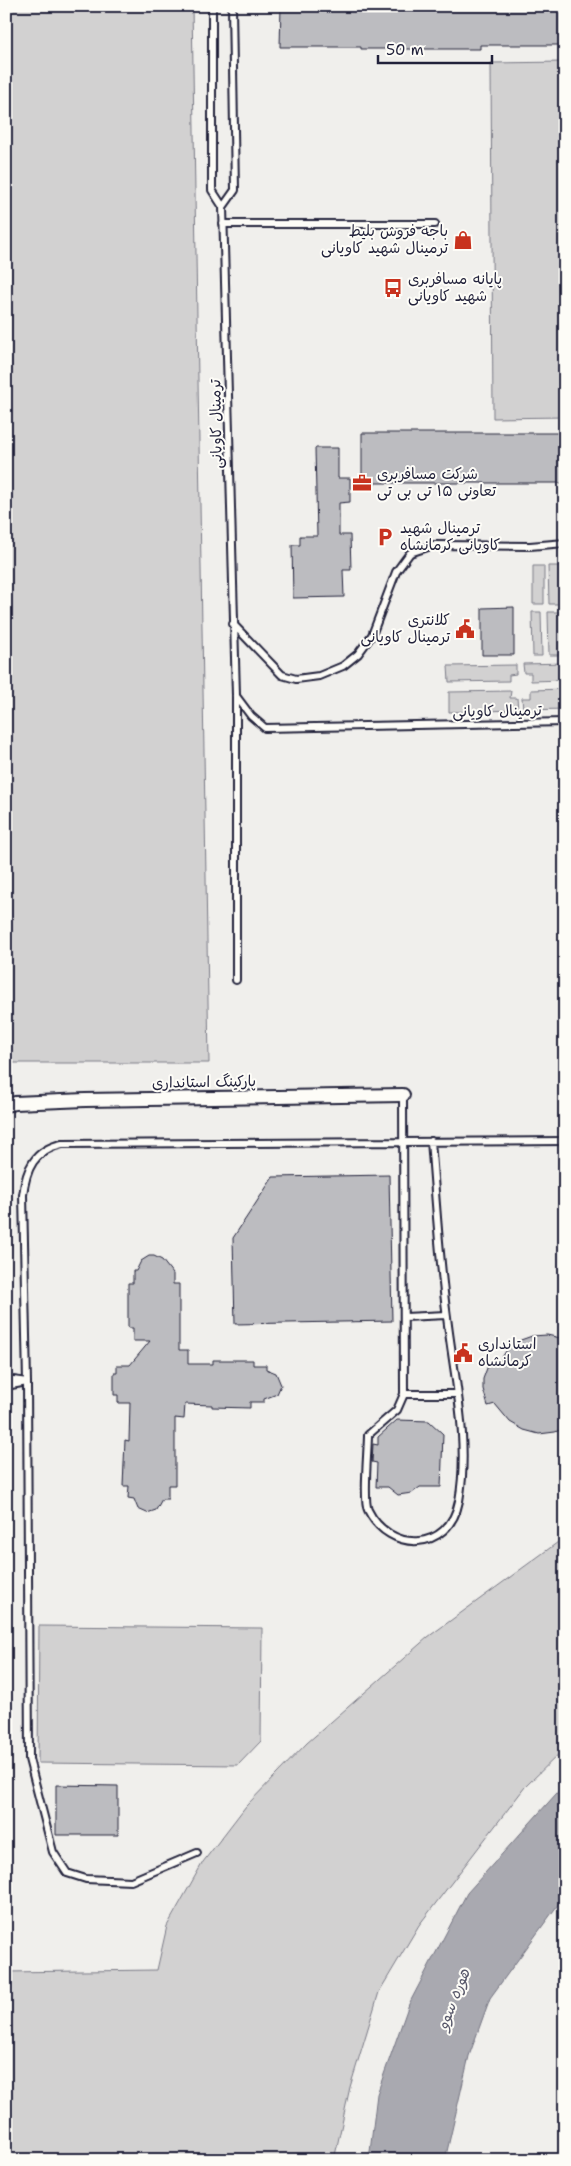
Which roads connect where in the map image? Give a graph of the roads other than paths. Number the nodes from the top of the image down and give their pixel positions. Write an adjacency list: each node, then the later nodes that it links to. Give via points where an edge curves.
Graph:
1 (212, 6): 3 (lane, ترمینال کاویانی, via 212,190)
2 (232, 6): 3 (lane, ترمینال کاویانی, via 234,190)
3 (223, 207): 4 (lane, ترمینال کاویانی)
4 (223, 224): 5 (lane); 7 (lane, ترمینال کاویانی)
5 (435, 224)
6 (565, 543): 7 (lane, via 434,545 410,553 396,572 372,635 358,654 343,666 319,676 296,680 282,675)
7 (233, 624): 8 (lane, ترمینال کاویانی)
8 (236, 695): 9 (lane, ترمینال کاویانی, via 251,716 265,728); 10 (lane, ترمینال کاویانی)
9 (565, 722)
10 (236, 980)
11 (403, 1095): 12 (street, پارکینگ استانداری, via 85,1100); 13 (lane)
12 (6, 1105)
13 (405, 1141): 14 (lane); 17 (lane); 19 (lane, via 62,1144 43,1151 29,1167 23,1195)
14 (431, 1141): 15 (lane); 16 (lane)
15 (565, 1141)
16 (446, 1315): 17 (lane); 22 (lane)
17 (405, 1317): 21 (lane)
18 (6, 1379): 19 (lane)
19 (27, 1382): 20 (lane); 23 (lane, via 29,1759 54,1852 67,1873 86,1879 131,1881)
20 (6, 1386)
21 (404, 1394): 22 (lane); 22 (lane, via 397,1410 368,1435 367,1508 383,1529 412,1541 428,1541 438,1536 455,1514 459,1501 463,1433)
22 (457, 1394)
23 (197, 1853)

